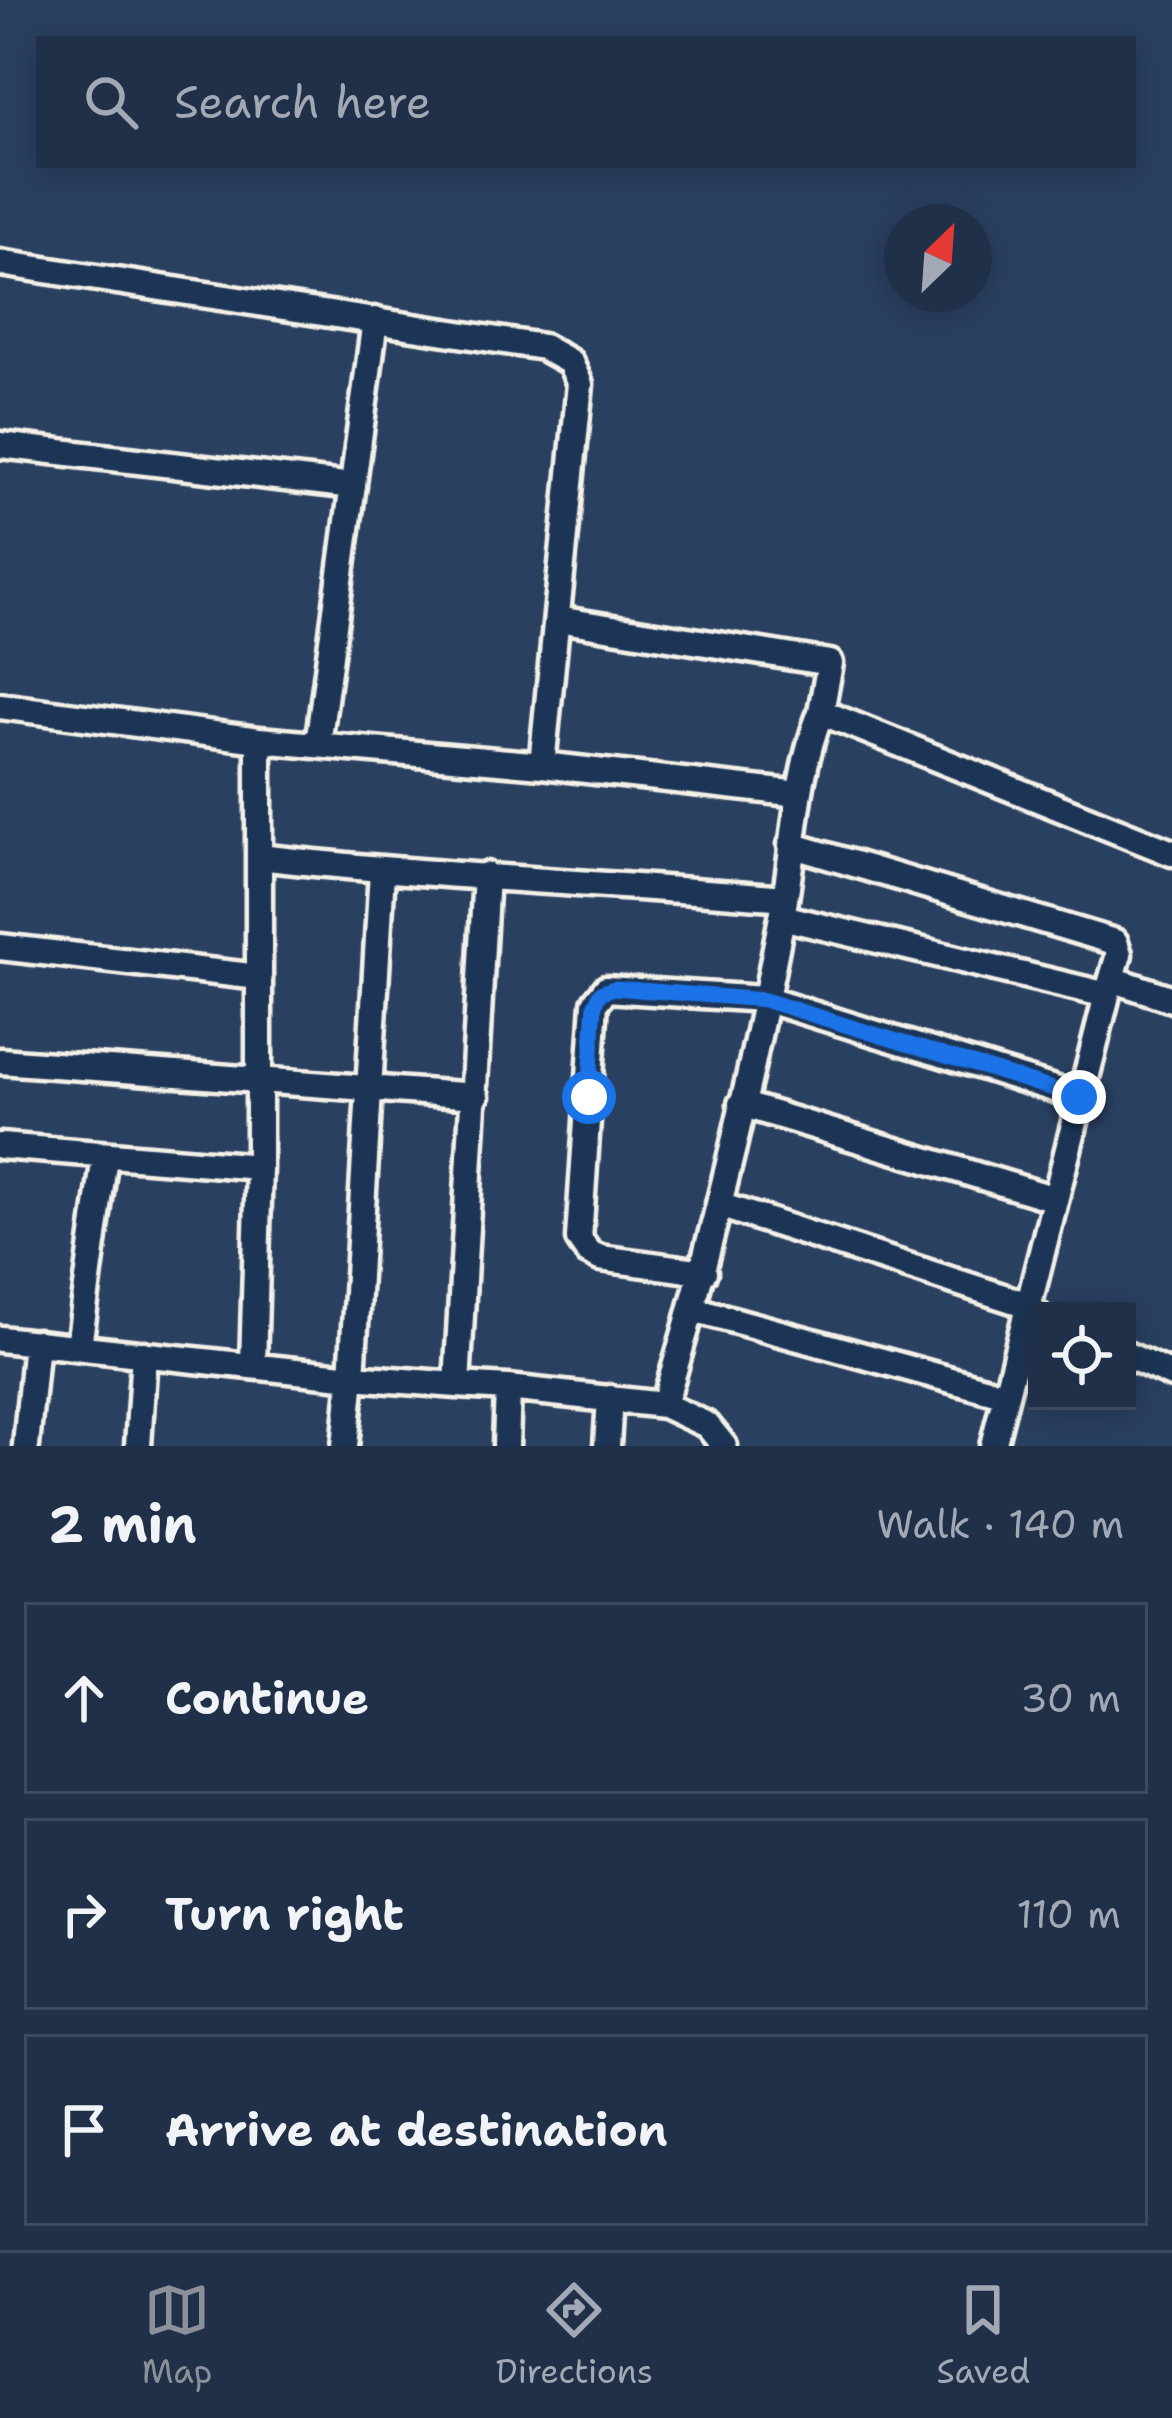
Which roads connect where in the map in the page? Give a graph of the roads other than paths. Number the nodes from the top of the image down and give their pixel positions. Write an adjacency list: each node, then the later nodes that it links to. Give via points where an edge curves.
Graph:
1 (0, 263): 2 (street)
2 (375, 320): 4 (street); 5 (street, via 543,347 571,362 580,384)
3 (0, 445): 4 (street)
4 (353, 486): 9 (street)
5 (556, 619): 7 (street, via 830,663); 10 (street)
6 (0, 706): 8 (street)
7 (821, 712): 11 (street); 13 (street)
8 (259, 740): 9 (street); 14 (street)
9 (318, 745): 10 (street)
10 (542, 765): 11 (street)
11 (799, 794): 12 (street)
12 (791, 845): 17 (street); 20 (street, via 1115,942)
13 (1172, 853)
14 (259, 856): 15 (street); 19 (street)
15 (382, 871): 16 (street); 25 (street)
16 (486, 875): 17 (street); 26 (street)
17 (783, 907): 20 (street); 22 (street)
18 (0, 947): 19 (street)
19 (259, 977): 24 (street)
20 (1109, 987): 21 (street); 27 (street)
21 (1172, 999)
22 (764, 1000): 27 (street); 28 (street); 34 (street, via 614,988 595,1004 582,1245 600,1258)
23 (0, 1060): 24 (street)
24 (259, 1082): 25 (street); 31 (street)
25 (369, 1090): 26 (street); 46 (street)
26 (476, 1096): 47 (street)
27 (1079, 1097): 32 (street)
28 (741, 1104): 32 (street); 33 (street)
29 (0, 1146): 30 (street)
30 (105, 1156): 31 (street); 41 (street)
31 (259, 1167): 44 (street)
32 (1054, 1198): 35 (street)
33 (718, 1205): 34 (street); 36 (street)
34 (704, 1272): 37 (street)
35 (1034, 1302)
36 (1028, 1308)
37 (692, 1310): 49 (street); 51 (street)
38 (1028, 1326): 49 (street)
39 (0, 1339): 40 (street)
40 (36, 1342): 41 (street); 52 (street)
41 (79, 1346): 42 (street)
42 (144, 1354): 44 (street); 53 (street)
43 (1136, 1359): 45 (street)
44 (253, 1365): 46 (street)
45 (1172, 1375)
46 (352, 1377): 47 (street); 54 (street)
47 (457, 1385): 48 (street)
48 (508, 1388): 50 (street); 55 (street)
49 (1006, 1395): 58 (street)
50 (610, 1397): 51 (street); 56 (street)
51 (664, 1405): 57 (street, via 707,1426)
52 (26, 1446)
53 (138, 1446)
54 (345, 1446)
55 (506, 1446)
56 (607, 1446)
57 (724, 1446)
58 (993, 1446)

